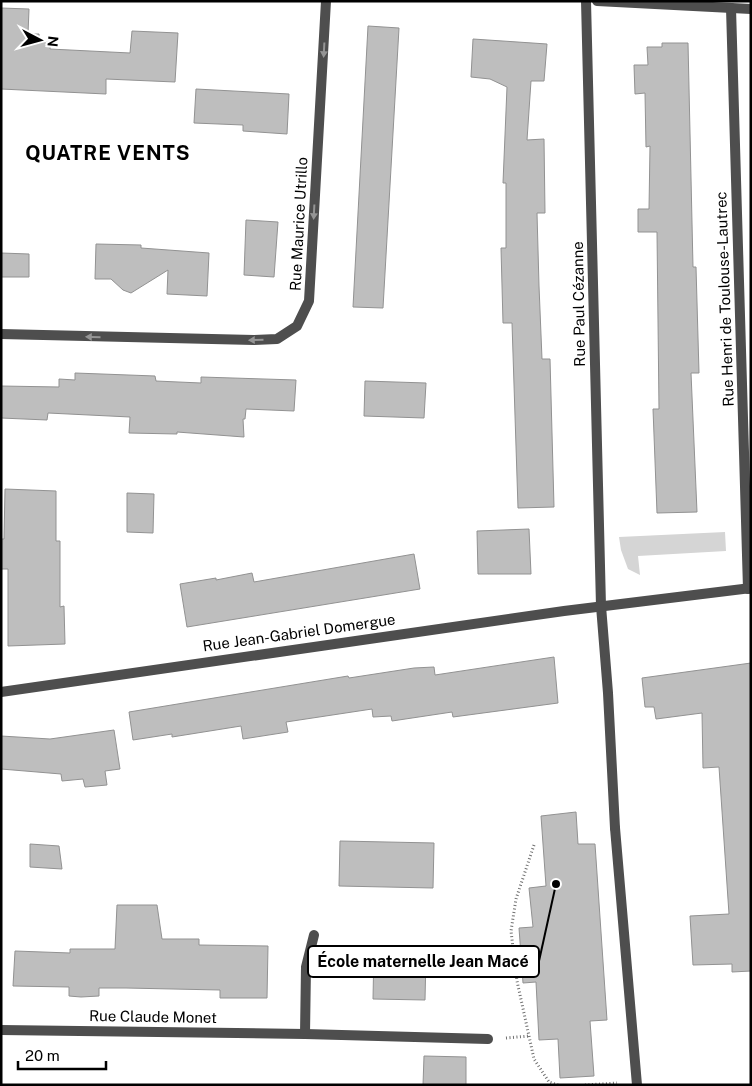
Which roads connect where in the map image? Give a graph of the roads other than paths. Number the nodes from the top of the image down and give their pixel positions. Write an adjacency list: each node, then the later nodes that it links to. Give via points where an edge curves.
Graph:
1 (326, 1): 6 (street, Rue Maurice Utrillo, one-way to 6, via 310,301 298,326 278,339 254,340)
2 (586, 1): 8 (street, Rue Paul Cézanne)
3 (597, 1): 4 (street)
4 (731, 8): 5 (street); 7 (street, Rue Henri de Toulouse-Lautrec)
5 (751, 9)
6 (1, 334)
7 (749, 589): 8 (street, Rue Jean-Gabriel Domergue)
8 (601, 606): 9 (street, Rue Jean-Gabriel Domergue); 14 (street, via 615,828)
9 (1, 692)
10 (314, 935): 12 (street, via 306,968)
11 (1, 1030): 12 (street, Rue Claude Monet)
12 (304, 1034): 13 (street, Rue Claude Monet)
13 (488, 1039)
14 (637, 1083)

